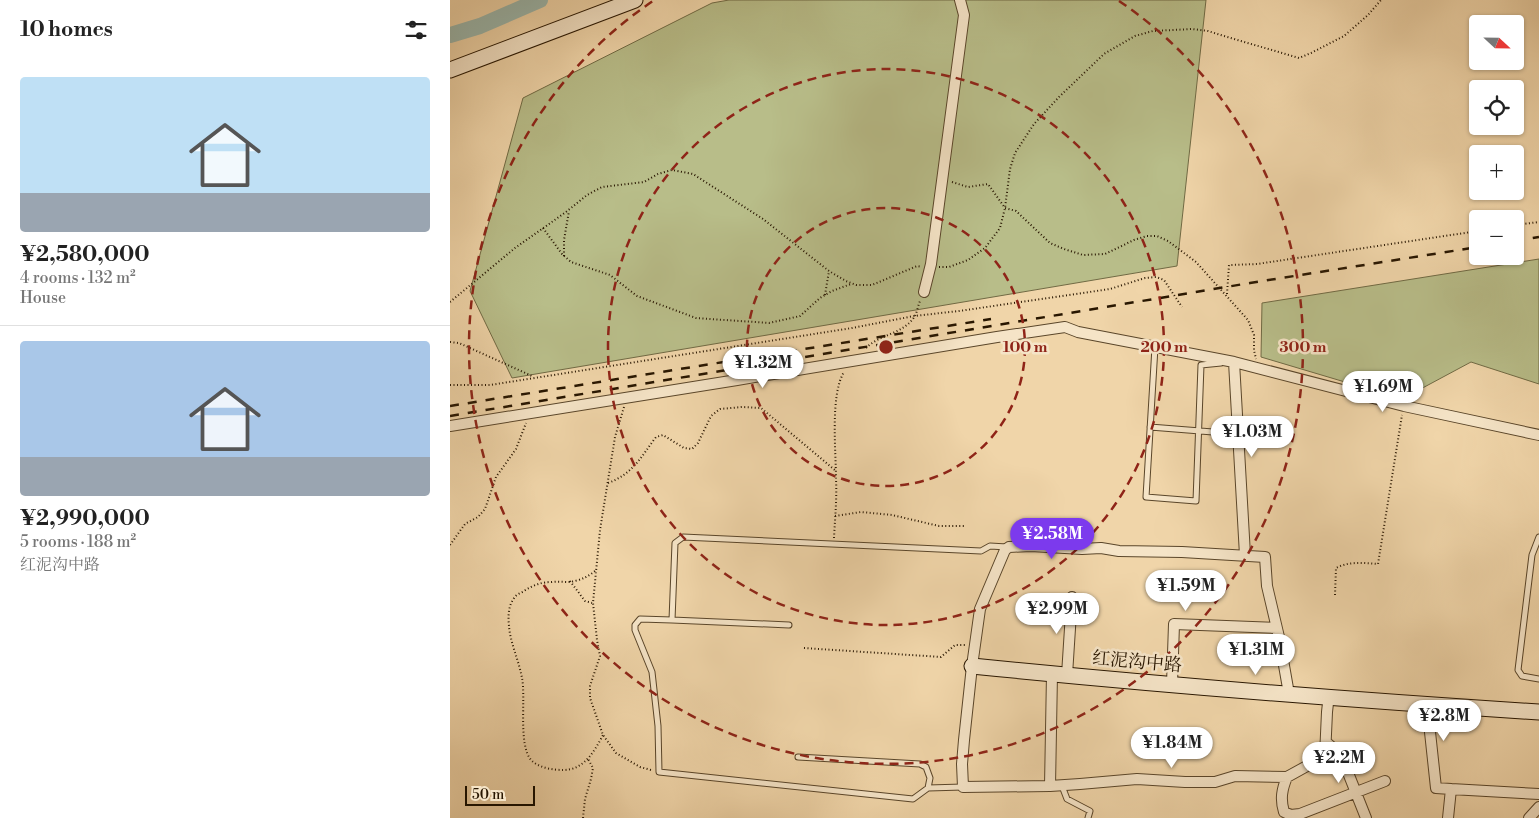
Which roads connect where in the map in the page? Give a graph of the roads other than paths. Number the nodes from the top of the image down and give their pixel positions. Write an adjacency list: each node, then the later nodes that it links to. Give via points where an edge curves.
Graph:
1 (636, 0): 3 (street)
2 (960, 0): 4 (street, via 964,15 930,268)
3 (450, 70)
4 (924, 292)
5 (1155, 347): 6 (street); 7 (street, via 1065,327); 8 (lane)
6 (1234, 362): 9 (lane, via 1201,365); 10 (street); 11 (street, via 1404,406)
7 (450, 426)
8 (1150, 427): 9 (lane); 9 (lane, via 1146,497 1196,501)
9 (1199, 431): 10 (lane)
10 (1238, 434): 14 (street)
11 (1539, 435)
12 (1539, 537): 22 (lane, via 1532,555 1518,670 1522,676)
13 (1008, 547): 14 (street); 16 (lane, via 990,546 981,551 683,537 674,543); 19 (street, via 980,609)
14 (1245, 555): 18 (street, via 1265,557)
15 (1072, 597): 21 (street)
16 (672, 620): 17 (lane); 35 (lane, via 640,619 635,625 652,672 659,772 913,799)
17 (789, 625)
18 (1276, 628): 23 (street, via 1174,624); 24 (street)
19 (972, 666): 20 (street, 红泥沟中路); 34 (street, via 962,764)
20 (1052, 674): 21 (street, 红泥沟中路); 33 (street)
21 (1067, 675): 23 (street, 红泥沟中路)
22 (1539, 679)
23 (1172, 684): 24 (street, 红泥沟中路)
24 (1289, 694): 25 (street, 红泥沟中路)
25 (1334, 698): 26 (street, 红泥沟中路); 28 (street, via 1328,703)
26 (1427, 704): 27 (street, 红泥沟中路); 36 (street, via 1436,788)
27 (1539, 712)
28 (1326, 742): 30 (street, via 1325,756); 37 (street, via 1341,755)
29 (798, 756): 35 (lane, via 920,764 926,767 930,778)
30 (1287, 777): 32 (street, via 1235,776 1215,782 1137,779); 37 (street, via 1281,803 1284,812 1291,815)
31 (1385, 781): 37 (street)
32 (1062, 785): 33 (street); 40 (lane, via 1067,800 1090,811)
33 (1050, 786): 34 (street)
34 (963, 787): 35 (lane)
35 (928, 788)
36 (1451, 789): 38 (street); 42 (street)
37 (1356, 792): 41 (street)
38 (1539, 794)
39 (1539, 807): 43 (street)
40 (1089, 816)
41 (1366, 818)
42 (1448, 818)
43 (1529, 818)

